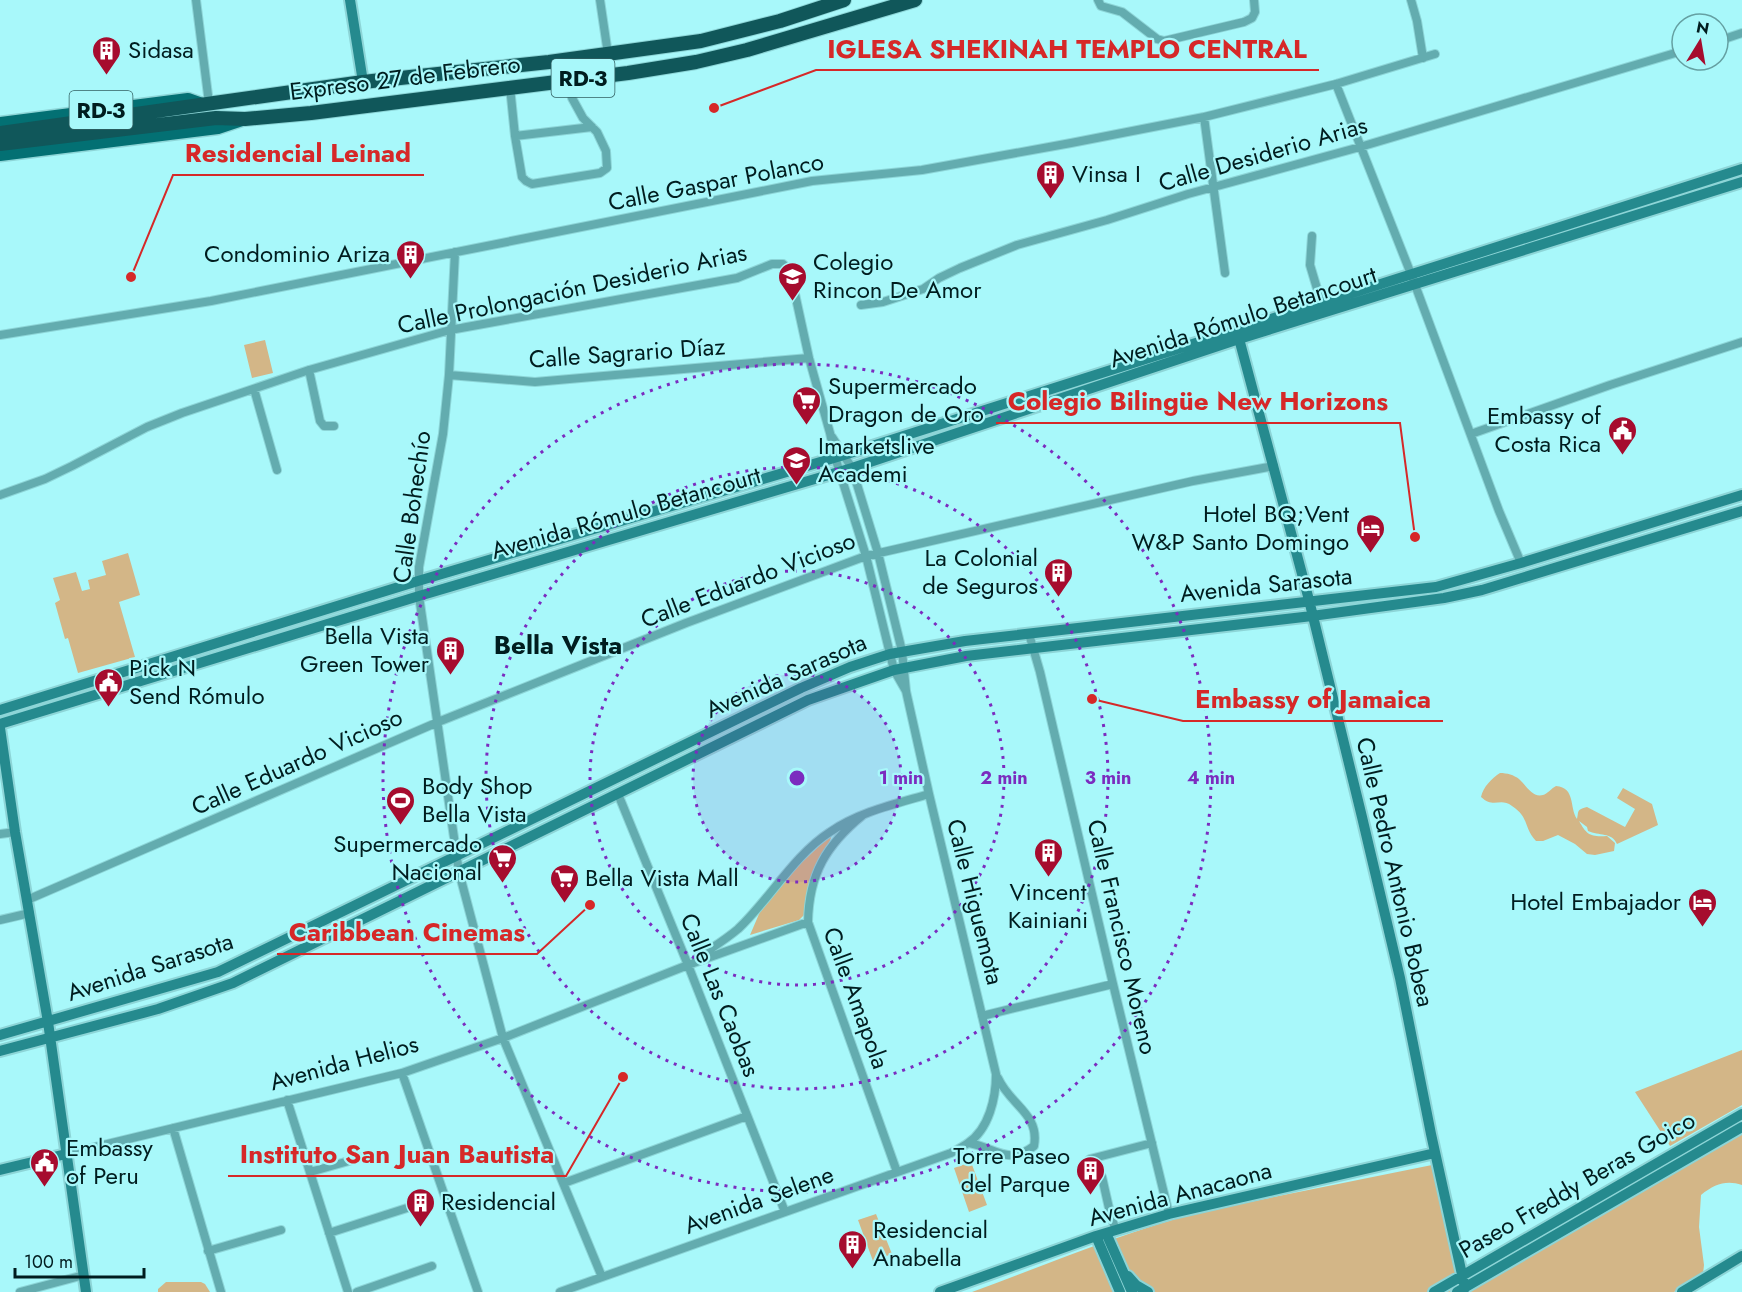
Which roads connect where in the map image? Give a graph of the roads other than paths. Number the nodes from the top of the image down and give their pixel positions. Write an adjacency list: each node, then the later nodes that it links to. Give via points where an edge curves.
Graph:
1 (196, 0): 17 (street)
2 (350, 0): 14 (main road)
3 (600, 0): 9 (street)
4 (844, 0): 9 (highway, Expreso 27 de Febrero / RD-3, via 701,41)
5 (915, 0): 13 (highway, Expreso 27 de Febrero / RD-3, via 718,57)
6 (1098, 0): 7 (street, via 1101,6 1119,10 1164,41 1244,22 1255,12)
7 (1254, 0)
8 (1411, 0): 12 (street)
9 (608, 54): 14 (highway, Expreso 27 de Febrero / RD-3)
10 (1436, 54): 12 (street, Calle Gaspar Polanco)
11 (1670, 55): 25 (street, Calle Desiderio Arias)
12 (1423, 58): 15 (street, Calle Gaspar Polanco)
13 (568, 80): 16 (highway, Expreso 27 de Febrero / RD-3); 21 (street, via 572,98)
14 (363, 82): 17 (highway, Expreso 27 de Febrero / RD-3)
15 (1336, 84): 18 (street, Calle Gaspar Polanco); 25 (street)
16 (510, 87): 19 (highway, Expreso 27 de Febrero / RD-3); 23 (street)
17 (205, 103): 20 (main road, RD-3, via 188,99); 22 (highway, Expreso 27 de Febrero / RD-3)
18 (1204, 117): 29 (street); 31 (street, Calle Gaspar Polanco, via 922,170 812,181)
19 (245, 119): 24 (highway, Expreso 27 de Febrero / RD-3, via 216,118); 26 (main road, RD-3, via 218,128)
20 (0, 123)
21 (592, 127): 23 (street); 23 (street, via 606,151 608,168 600,173 532,184 522,177)
22 (0, 133)
23 (514, 136)
24 (0, 144)
25 (1360, 147): 29 (street, Calle Desiderio Arias); 34 (street)
26 (0, 155)
27 (1742, 169): 34 (main road, Avenida Rómulo Betancourt)
28 (1742, 182): 34 (main road, Avenida Rómulo Betancourt)
29 (1213, 187): 33 (street); 36 (street, Calle Desiderio Arias, via 1017,245 939,278 923,290)
30 (1312, 236): 35 (street, via 1310,265)
31 (455, 252): 37 (street, Calle Bohechío); 39 (street, Calle Gaspar Polanco, via 211,301)
32 (783, 264): 37 (street, Calle Prolongación Desiderio Arias, via 772,264 737,278); 41 (street, Calle Higuemota, via 790,271)
33 (1225, 273)
34 (1412, 279): 35 (main road, Avenida Rómulo Betancourt); 38 (main road, Avenida Rómulo Betancourt); 46 (street)
35 (1322, 302): 38 (main road, Avenida Rómulo Betancourt)
36 (861, 305)
37 (450, 330): 42 (street, Calle Prolongación Desiderio Arias); 43 (street, Calle Bohechío)
38 (1237, 334): 47 (main road, Avenida Rómulo Betancourt); 48 (main road, Calle Pedro Antonio Bobea); 49 (main road, Avenida Rómulo Betancourt)
39 (0, 335)
40 (1742, 342): 46 (street)
41 (808, 358): 43 (street, Calle Sagrario Díaz, via 535,382); 47 (street, Calle Higuemota)
42 (309, 370): 44 (street, Calle Prolongación Desiderio Arias); 45 (street, via 320,421 324,426)
43 (449, 375): 58 (street, Calle Bohechío)
44 (254, 389): 50 (street); 52 (street, Calle Prolongación Desiderio Arias, via 147,427 72,466)
45 (334, 426)
46 (1471, 434): 57 (street)
47 (840, 456): 49 (street, Calle Higuemota); 51 (street, Calle Higuemota); 58 (main road, Avenida Rómulo Betancourt)
48 (1274, 466): 55 (street, Calle Eduardo Vicioso); 60 (main road, Calle Pedro Antonio Bobea)
49 (852, 468): 51 (main road, Avenida Rómulo Betancourt); 55 (street, Calle Higuemota)
50 (277, 470)
51 (841, 471): 56 (street, Calle Higuemota); 59 (main road, Avenida Rómulo Betancourt)
52 (0, 495)
53 (1742, 495): 57 (main road, Avenida Sarasota)
54 (1742, 511): 61 (main road, Avenida Sarasota, via 1482,590)
55 (878, 552): 56 (street, Calle Eduardo Vicioso); 64 (street, Calle Higuemota)
56 (866, 556): 65 (street, Calle Higuemota); 68 (street, Calle Eduardo Vicioso)
57 (1521, 563): 60 (main road, Avenida Sarasota, via 1436,587)
58 (418, 580): 59 (street, Calle Bohechío); 67 (main road, Avenida Rómulo Betancourt)
59 (419, 596): 68 (street, Calle Bohechío); 69 (main road, Avenida Rómulo Betancourt)
60 (1309, 600): 61 (main road, Calle Pedro Antonio Bobea); 62 (main road, Avenida Sarasota)
61 (1312, 616): 63 (main road, Avenida Sarasota); 99 (main road, Calle Pedro Antonio Bobea, via 1400,978)
62 (1029, 634): 63 (street, Calle Francisco Moreno); 64 (main road, Avenida Sarasota)
63 (1033, 648): 66 (main road, Avenida Sarasota); 82 (street, Calle Francisco Moreno)
64 (902, 651): 65 (main road, Avenida Sarasota); 66 (street, Calle Higuemota)
65 (890, 654): 66 (street, Calle Higuemota); 75 (main road, Avenida Sarasota, via 801,688)
66 (899, 669): 70 (main road, Avenida Sarasota, via 808,700); 71 (street, Calle Higuemota)
67 (0, 710)
68 (438, 722): 75 (street, Calle Bohechío); 77 (street, Calle Eduardo Vicioso)
69 (0, 726): 73 (main road)
70 (618, 794): 76 (main road, Avenida Sarasota); 81 (street, Calle Las Caobas)
71 (929, 794): 72 (street, Avenida Helios); 83 (street, Calle Higuemota)
72 (863, 815): 80 (street, Calle Amapola, via 833,844 822,862 813,885); 81 (street, Avenida Helios, via 814,844 738,928)
73 (15, 832): 74 (street); 77 (main road)
74 (0, 834)
75 (456, 857): 76 (street, Calle Bohechío); 84 (main road, Avenida Sarasota, via 218,972)
76 (459, 872): 86 (main road, Avenida Sarasota, via 233,983 158,1009); 87 (street, Calle Bohechío)
77 (27, 900): 78 (main road)
78 (30, 913): 79 (street); 84 (main road)
79 (0, 920)
80 (808, 922): 81 (street, Avenida Helios); 104 (street, Calle Amapola)
81 (688, 965): 87 (street, Avenida Helios); 93 (street, Calle Las Caobas)
82 (1113, 984): 83 (street); 98 (street, Calle Francisco Moreno)
83 (982, 1016): 90 (street, Calle Higuemota)
84 (48, 1022): 85 (main road, Avenida Sarasota); 86 (main road)
85 (0, 1035)
86 (50, 1038): 88 (main road, Avenida Sarasota); 100 (main road)
87 (503, 1038): 89 (street, Avenida Helios); 106 (street, Calle Bohechío)
88 (0, 1051)
89 (402, 1073): 91 (street, Avenida Helios); 126 (street)
90 (996, 1074): 94 (street, Calle Higuemota, via 996,1091); 97 (street, via 1007,1094 1030,1118 1036,1134 1034,1146 1023,1155 1006,1156)
91 (287, 1100): 96 (street, Avenida Helios); 103 (street)
92 (1742, 1114): 105 (main road, Paseo Freddy Beras Goico)
93 (747, 1116): 106 (street); 108 (street, Calle Las Caobas)
94 (986, 1121): 97 (street, Avenida Selene)
95 (1742, 1127): 105 (main road, Paseo Freddy Beras Goico)
96 (173, 1128): 100 (street, Avenida Helios); 113 (street)
97 (969, 1143): 104 (street, Avenida Selene)
98 (1152, 1143): 109 (street, Calle Francisco Moreno); 112 (street, via 1088,1161 1089,1170 1102,1177 1111,1216)
99 (1435, 1153): 109 (main road, Avenida Anacaona); 118 (main road, Calle Pedro Antonio Bobea)
100 (66, 1154): 102 (main road, Avenida Helios); 117 (main road)
101 (363, 1157): 103 (street)
102 (0, 1170)
103 (310, 1172): 111 (street)
104 (897, 1172): 108 (street, Avenida Selene)
105 (1645, 1177): 118 (main road, Paseo Freddy Beras Goico); 120 (main road, Paseo Freddy Beras Goico)
106 (564, 1183): 119 (street, Calle Bohechío)
107 (407, 1208): 111 (street)
108 (785, 1212): 119 (street, Avenida Selene)
109 (1169, 1214): 112 (main road, Avenida Anacaona)
110 (281, 1230): 113 (street)
111 (328, 1233): 124 (street)
112 (1106, 1233): 116 (main road); 128 (main road, Avenida Anacaona)
113 (208, 1251): 123 (street)
114 (1742, 1256): 134 (main road)
115 (432, 1266): 125 (street)
116 (1116, 1270): 129 (main road); 130 (main road); 131 (main road); 132 (main road)
117 (84, 1275): 121 (street); 122 (main road)
118 (1462, 1276): 120 (main road, Calle Pedro Antonio Bobea); 133 (main road, Paseo Freddy Beras Goico)
119 (602, 1277): 127 (street, Avenida Selene)
120 (1461, 1290)
121 (20, 1292)
122 (86, 1292)
123 (221, 1292)
124 (348, 1292)
125 (357, 1292)
126 (478, 1292)
127 (560, 1292)
128 (940, 1292)
129 (1112, 1292)
130 (1120, 1292)
131 (1132, 1292)
132 (1148, 1292)
133 (1434, 1292)
134 (1682, 1292)

